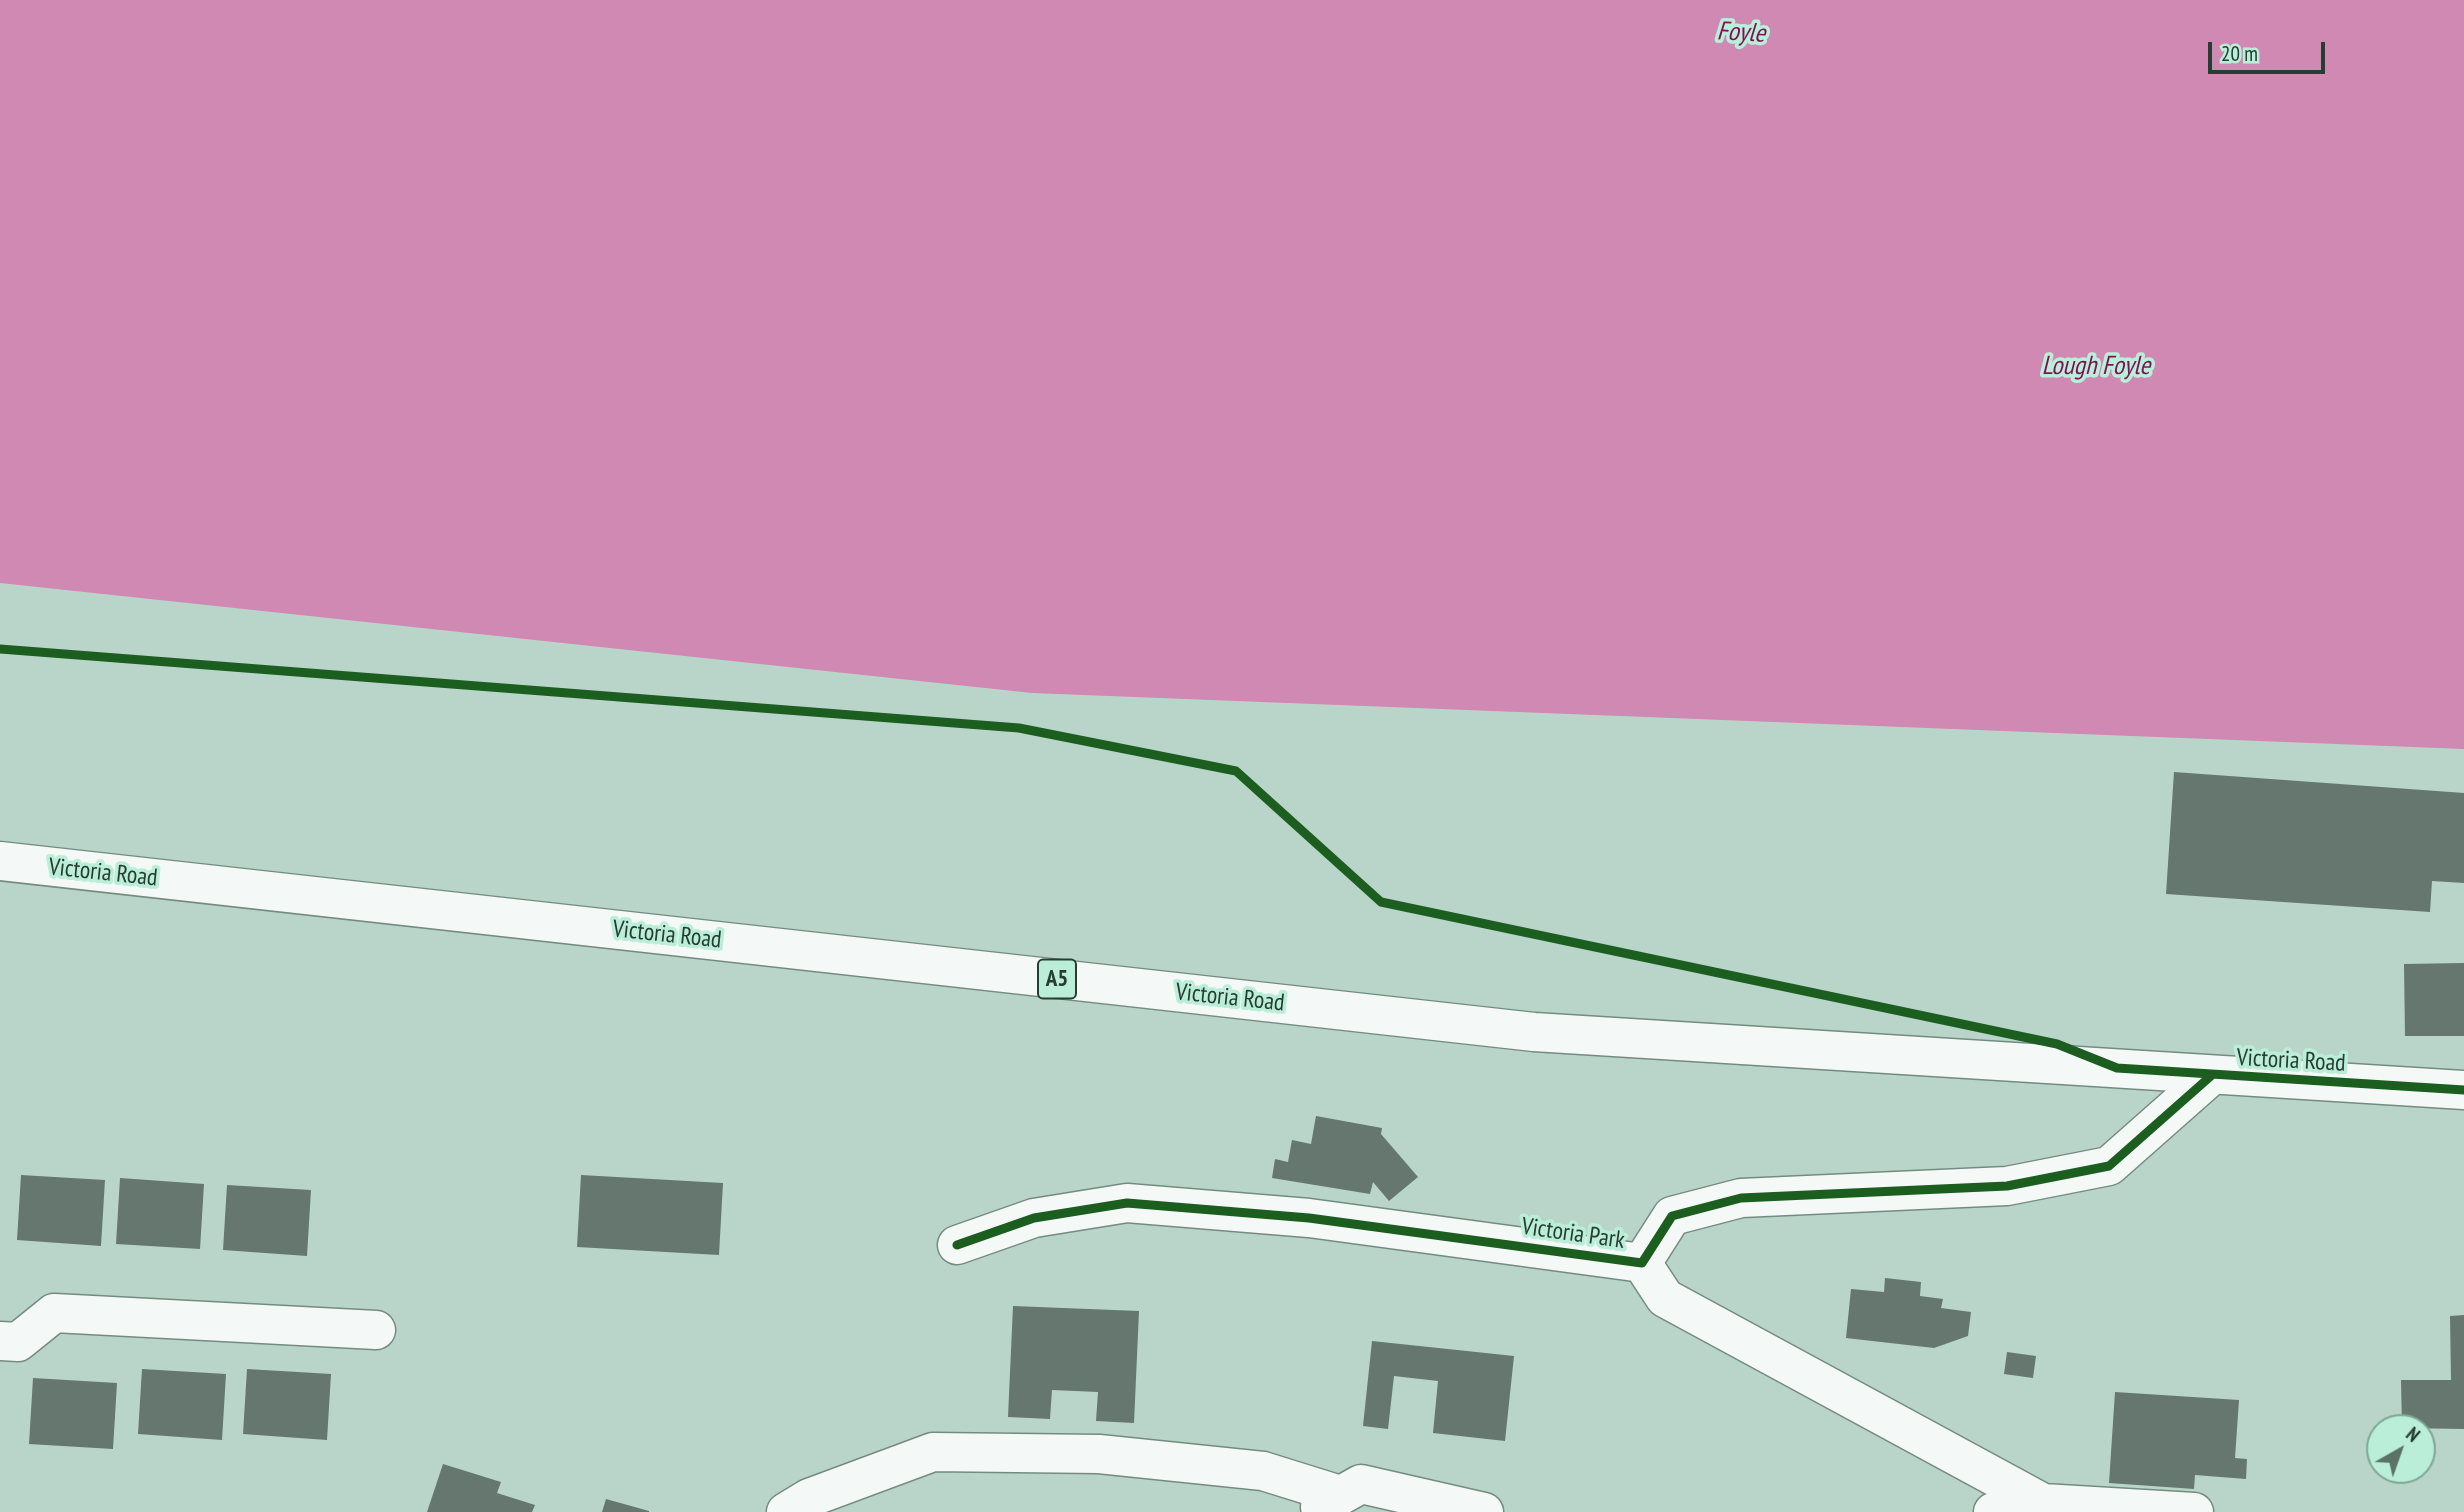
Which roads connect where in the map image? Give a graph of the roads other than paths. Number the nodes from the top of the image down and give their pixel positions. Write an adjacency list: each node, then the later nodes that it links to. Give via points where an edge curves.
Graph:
1 (0, 861): 2 (main road, Victoria Road / A5, via 1534,1032)
2 (2212, 1076): 3 (main road, Victoria Road / A5); 5 (main road, Victoria Park, via 2109,1166 2007,1186 1741,1198 1672,1216)
3 (2464, 1090)
4 (957, 1245): 5 (main road, Victoria Park, via 1034,1218 1127,1203 1309,1219)
5 (1642, 1263): 8 (main road, Victoria Park, via 1665,1298)
6 (376, 1330): 7 (main road, via 54,1313 18,1342)
7 (0, 1341)
8 (2043, 1503): 12 (main road); 13 (main road, Victoria Park)
9 (1330, 1504): 10 (main road, via 1263,1471 1099,1454 933,1452 809,1498); 11 (main road, via 1361,1484)
10 (786, 1512)
11 (1483, 1512)
12 (1993, 1512)
13 (2194, 1512)

